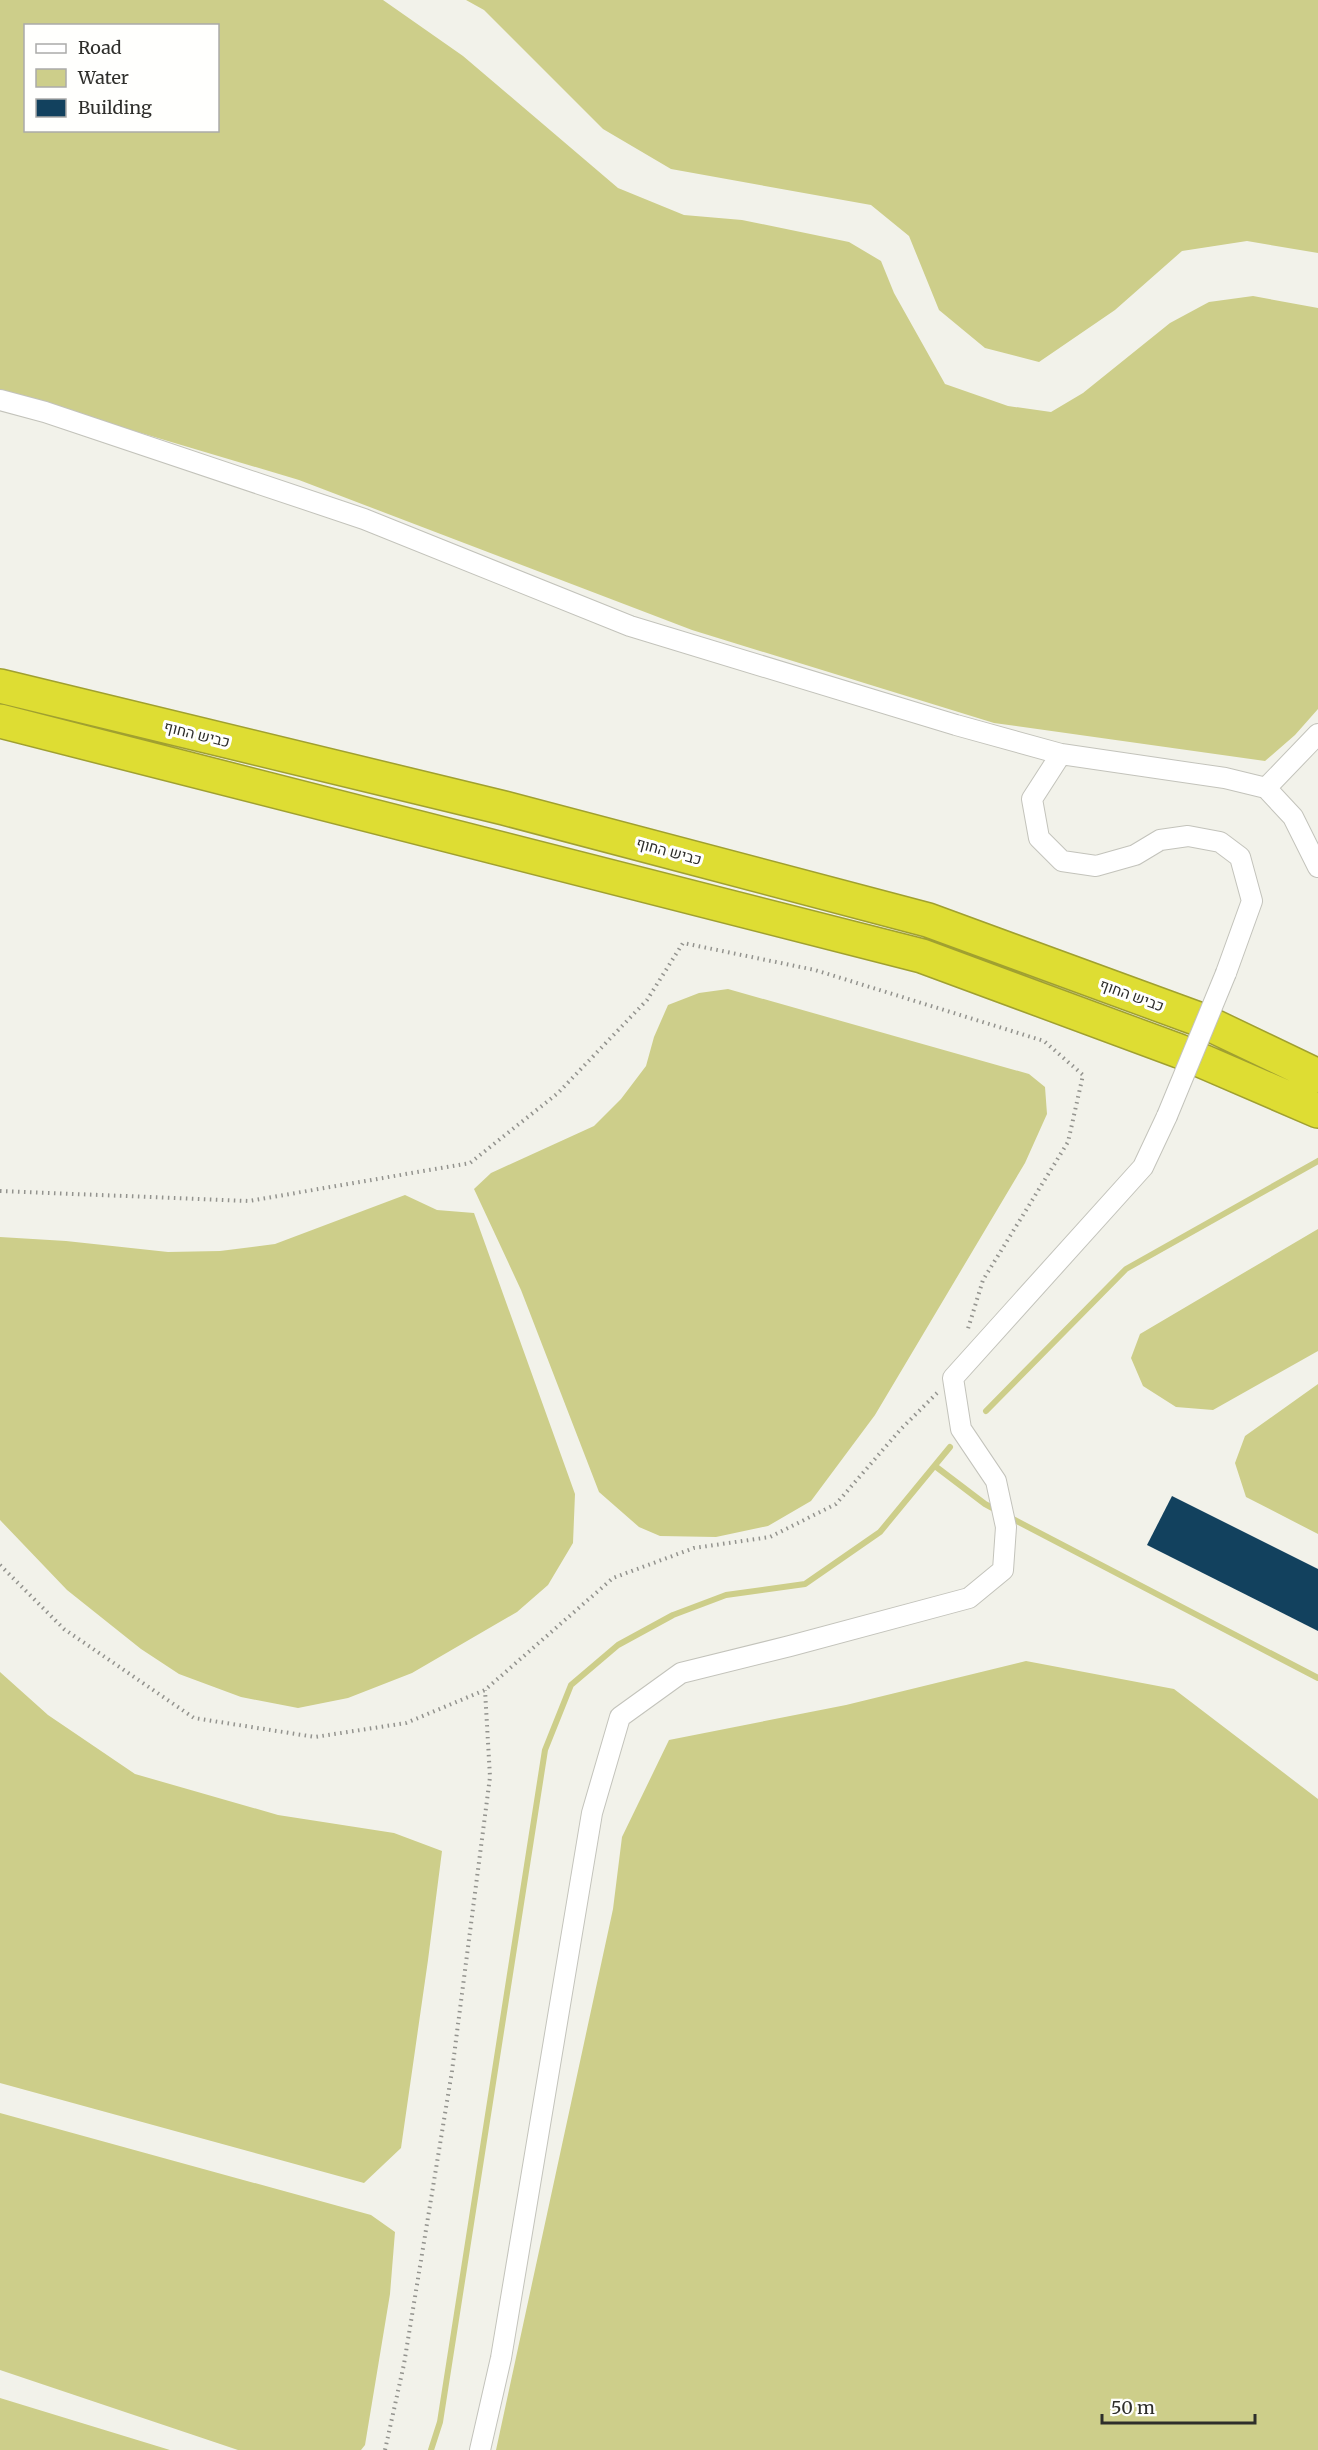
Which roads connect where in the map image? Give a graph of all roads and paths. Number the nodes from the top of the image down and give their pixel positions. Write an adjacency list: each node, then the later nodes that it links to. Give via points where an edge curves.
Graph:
1 (0, 400): 5 (street, via 364,519 630,626)
2 (0, 686): 8 (highway, כביש החוף, via 504,808 928,920 1201,1020)
3 (0, 721): 9 (highway, via 922,956 1179,1051)
4 (1318, 734): 6 (street)
5 (1061, 754): 6 (street, via 1225,778); 12 (street, bridge, via 1032,799 1039,838 1062,861 1096,866 1135,855 1160,840 1188,836 1220,842 1240,857 1252,901 1226,973 1143,1167)
6 (1266, 788): 7 (street, via 1293,817)
7 (1318, 867)
8 (1318, 1076)
9 (1318, 1111)
10 (0, 1191): 11 (path, via 249,1201 470,1163 558,1092 647,1000 683,943 815,970 1044,1041 1083,1075 1068,1142 983,1280)
11 (966, 1335)
12 (952, 1378): 14 (path, via 900,1430 836,1504 770,1537 694,1548 613,1578); 16 (street, via 962,1429 996,1481 1006,1527 1003,1570 969,1598 681,1672 620,1717 592,1813 501,2358)
13 (0, 1565): 14 (path, via 64,1629 194,1718 315,1737 405,1723)
14 (486, 1690): 15 (path, via 490,1777 452,2071 404,2364)
15 (385, 2450)
16 (480, 2450)

